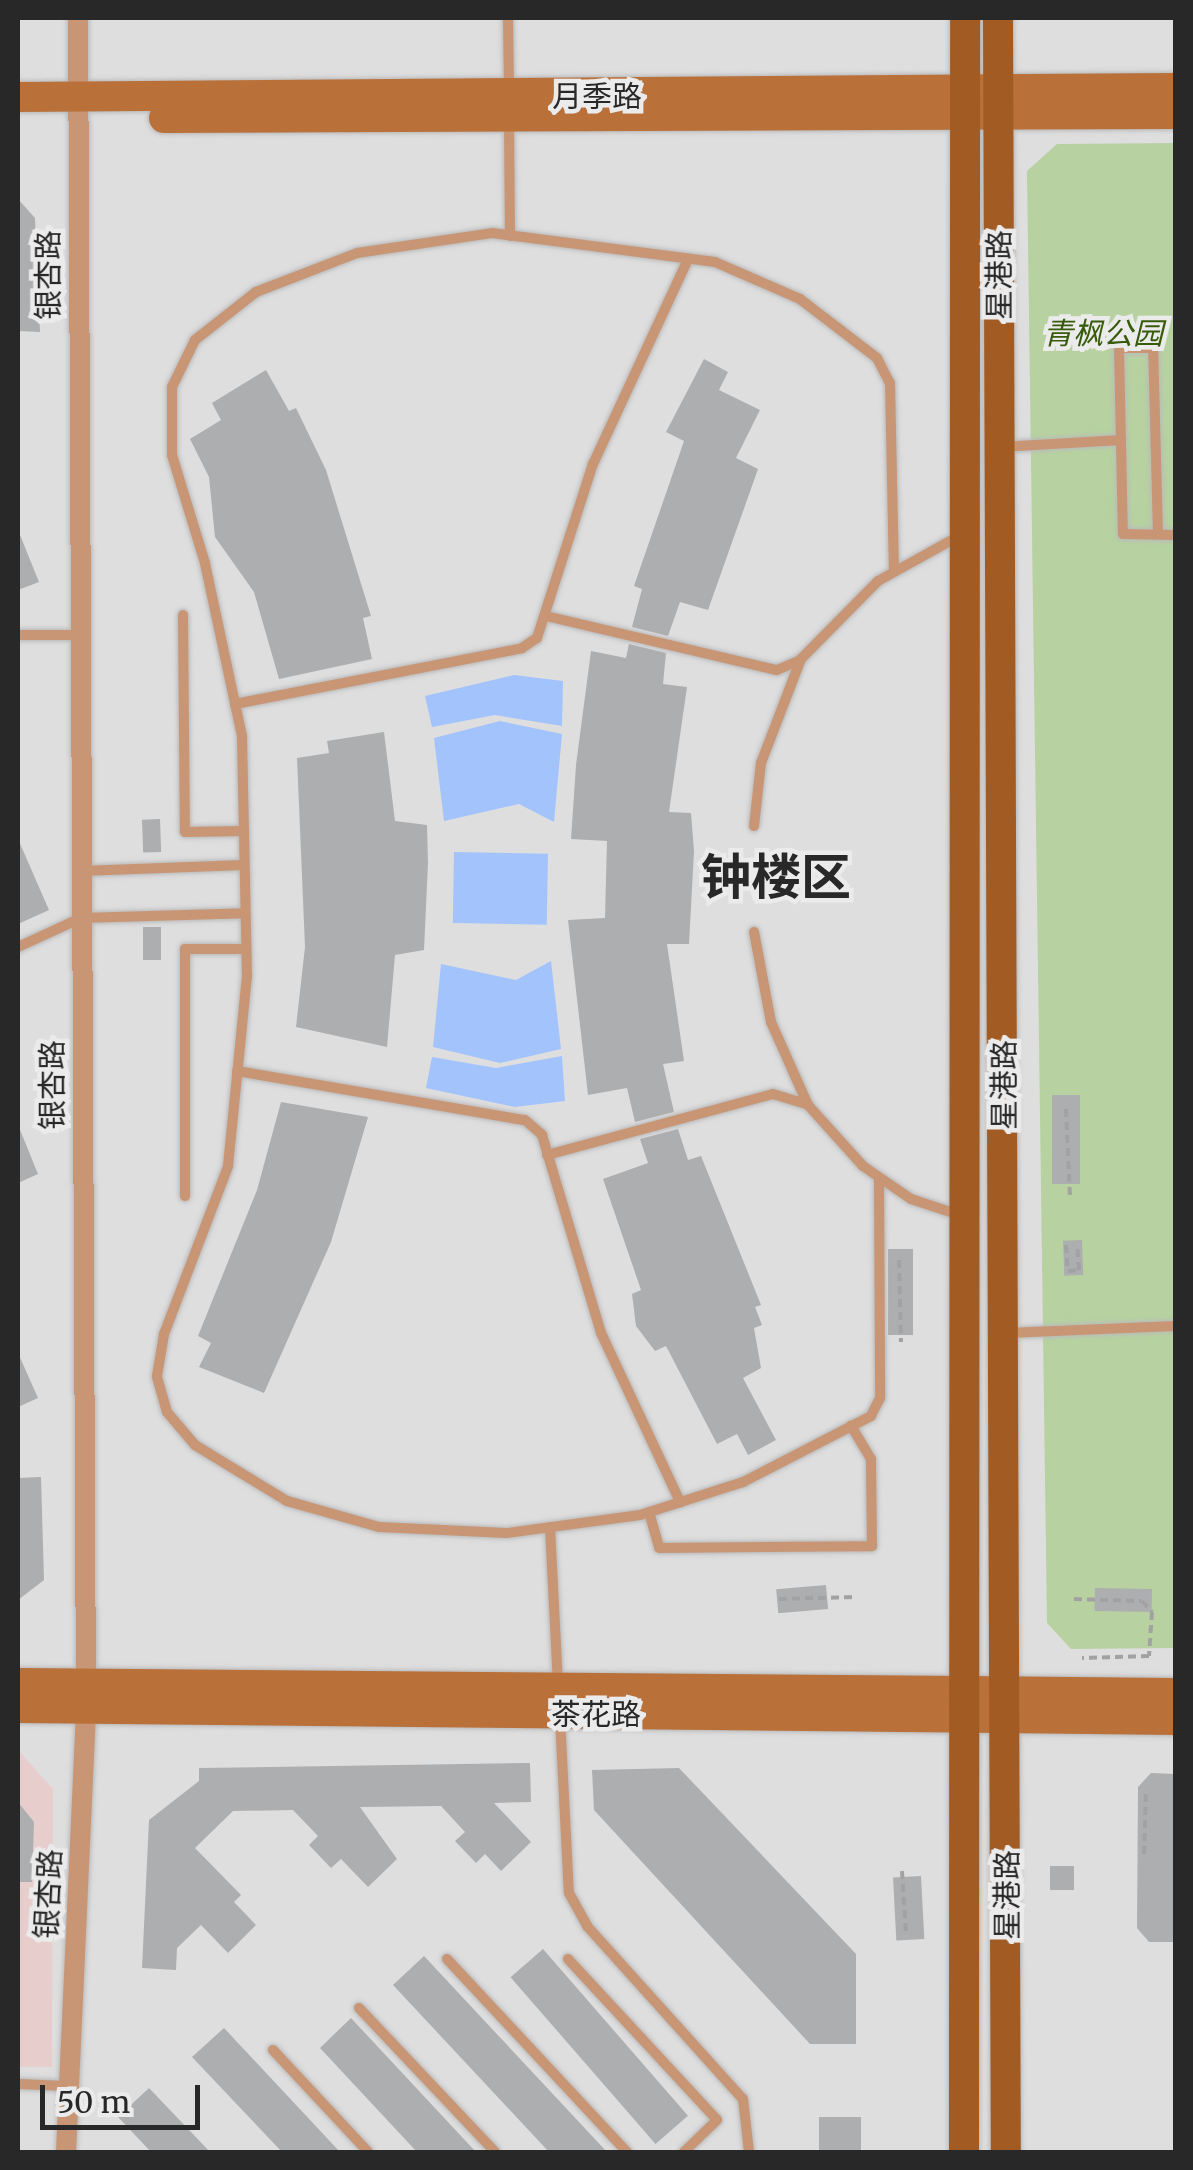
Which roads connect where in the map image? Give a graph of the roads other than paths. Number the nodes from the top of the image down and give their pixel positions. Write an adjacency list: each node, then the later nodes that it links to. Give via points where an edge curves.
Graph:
1 (78, 18): 10 (street, 银杏路)
2 (508, 18): 7 (lane)
3 (965, 18): 8 (main road, 星港路)
4 (998, 18): 9 (main road, 星港路)
5 (1176, 88): 9 (street, 月季路)
6 (18, 97): 10 (street, 月季路)
7 (509, 107): 8 (street, 月季路); 10 (street, 月季路); 13 (lane)
8 (966, 107): 9 (street, 月季路); 17 (main road, 星港路)
9 (998, 107): 11 (street, 月季路); 16 (main road, 星港路)
10 (77, 108): 12 (street, 月季路); 23 (street, 银杏路)
11 (1176, 114)
12 (18, 118)
13 (510, 236): 14 (lane); 26 (lane, via 357,253 256,292 195,340 172,388 172,455)
14 (688, 258): 20 (lane, via 715,262 800,299 877,358 890,383); 22 (lane, via 592,464)
15 (1121, 440): 16 (lane); 18 (lane, via 1123,534); 18 (lane, via 1118,348 1153,348)
16 (1000, 447): 43 (main road, 星港路)
17 (964, 534): 20 (lane); 41 (main road, 星港路)
18 (1158, 534): 19 (lane)
19 (1176, 535)
20 (894, 570): 25 (lane)
21 (182, 615): 28 (lane, via 186,832)
22 (546, 616): 25 (lane, via 777,670); 26 (lane, via 522,648)
23 (80, 635): 24 (lane); 30 (street, 银杏路)
24 (18, 636)
25 (800, 659): 27 (lane, via 760,763)
26 (235, 704): 28 (lane)
27 (754, 826)
28 (244, 831): 29 (lane)
29 (244, 865): 30 (lane); 31 (lane)
30 (81, 871): 32 (street, 银杏路)
31 (245, 913): 32 (lane); 35 (lane)
32 (81, 918): 34 (lane); 50 (street, 银杏路)
33 (754, 932): 37 (lane, via 771,1022)
34 (18, 947)
35 (246, 949): 36 (lane); 40 (lane, via 185,948)
36 (237, 1070): 38 (lane, via 525,1120); 47 (lane, via 228,1166 164,1334 157,1376 167,1412 195,1446 287,1501 379,1527)
37 (808, 1105): 38 (lane, via 773,1094); 39 (lane)
38 (548, 1155): 45 (lane, via 601,1333)
39 (880, 1178): 41 (lane, via 911,1199); 44 (lane, via 880,1398 872,1416)
40 (185, 1196)
41 (965, 1217): 52 (main road, 星港路)
42 (1176, 1326): 43 (lane)
43 (1005, 1333): 53 (main road, 星港路)
44 (851, 1426): 45 (lane, via 743,1482); 46 (lane, via 870,1459 872,1546 659,1548)
45 (680, 1502): 46 (lane)
46 (650, 1512): 47 (lane)
47 (550, 1527): 51 (lane)
48 (18, 1684): 50 (street, 茶花路)
49 (1176, 1693): 53 (street, 茶花路)
50 (86, 1698): 51 (street, 茶花路); 54 (street, 茶花路); 61 (street, 银杏路)
51 (559, 1702): 52 (street, 茶花路); 67 (lane, via 569,1893 588,1926 743,2099)
52 (964, 1704): 53 (street, 茶花路); 68 (main road, 星港路)
53 (1008, 1706): 55 (street, 茶花路); 69 (main road, 星港路)
54 (18, 1708)
55 (1176, 1720)
56 (447, 1959): 65 (lane)
57 (568, 1959): 66 (lane, via 717,2120)
58 (359, 2008): 64 (lane)
59 (272, 2050): 63 (lane)
60 (18, 2084): 61 (lane)
61 (69, 2086): 62 (street, 银杏路)
62 (66, 2152)
63 (368, 2152)
64 (495, 2152)
65 (628, 2152)
66 (684, 2152)
67 (749, 2152)
68 (964, 2152)
69 (1006, 2152)

